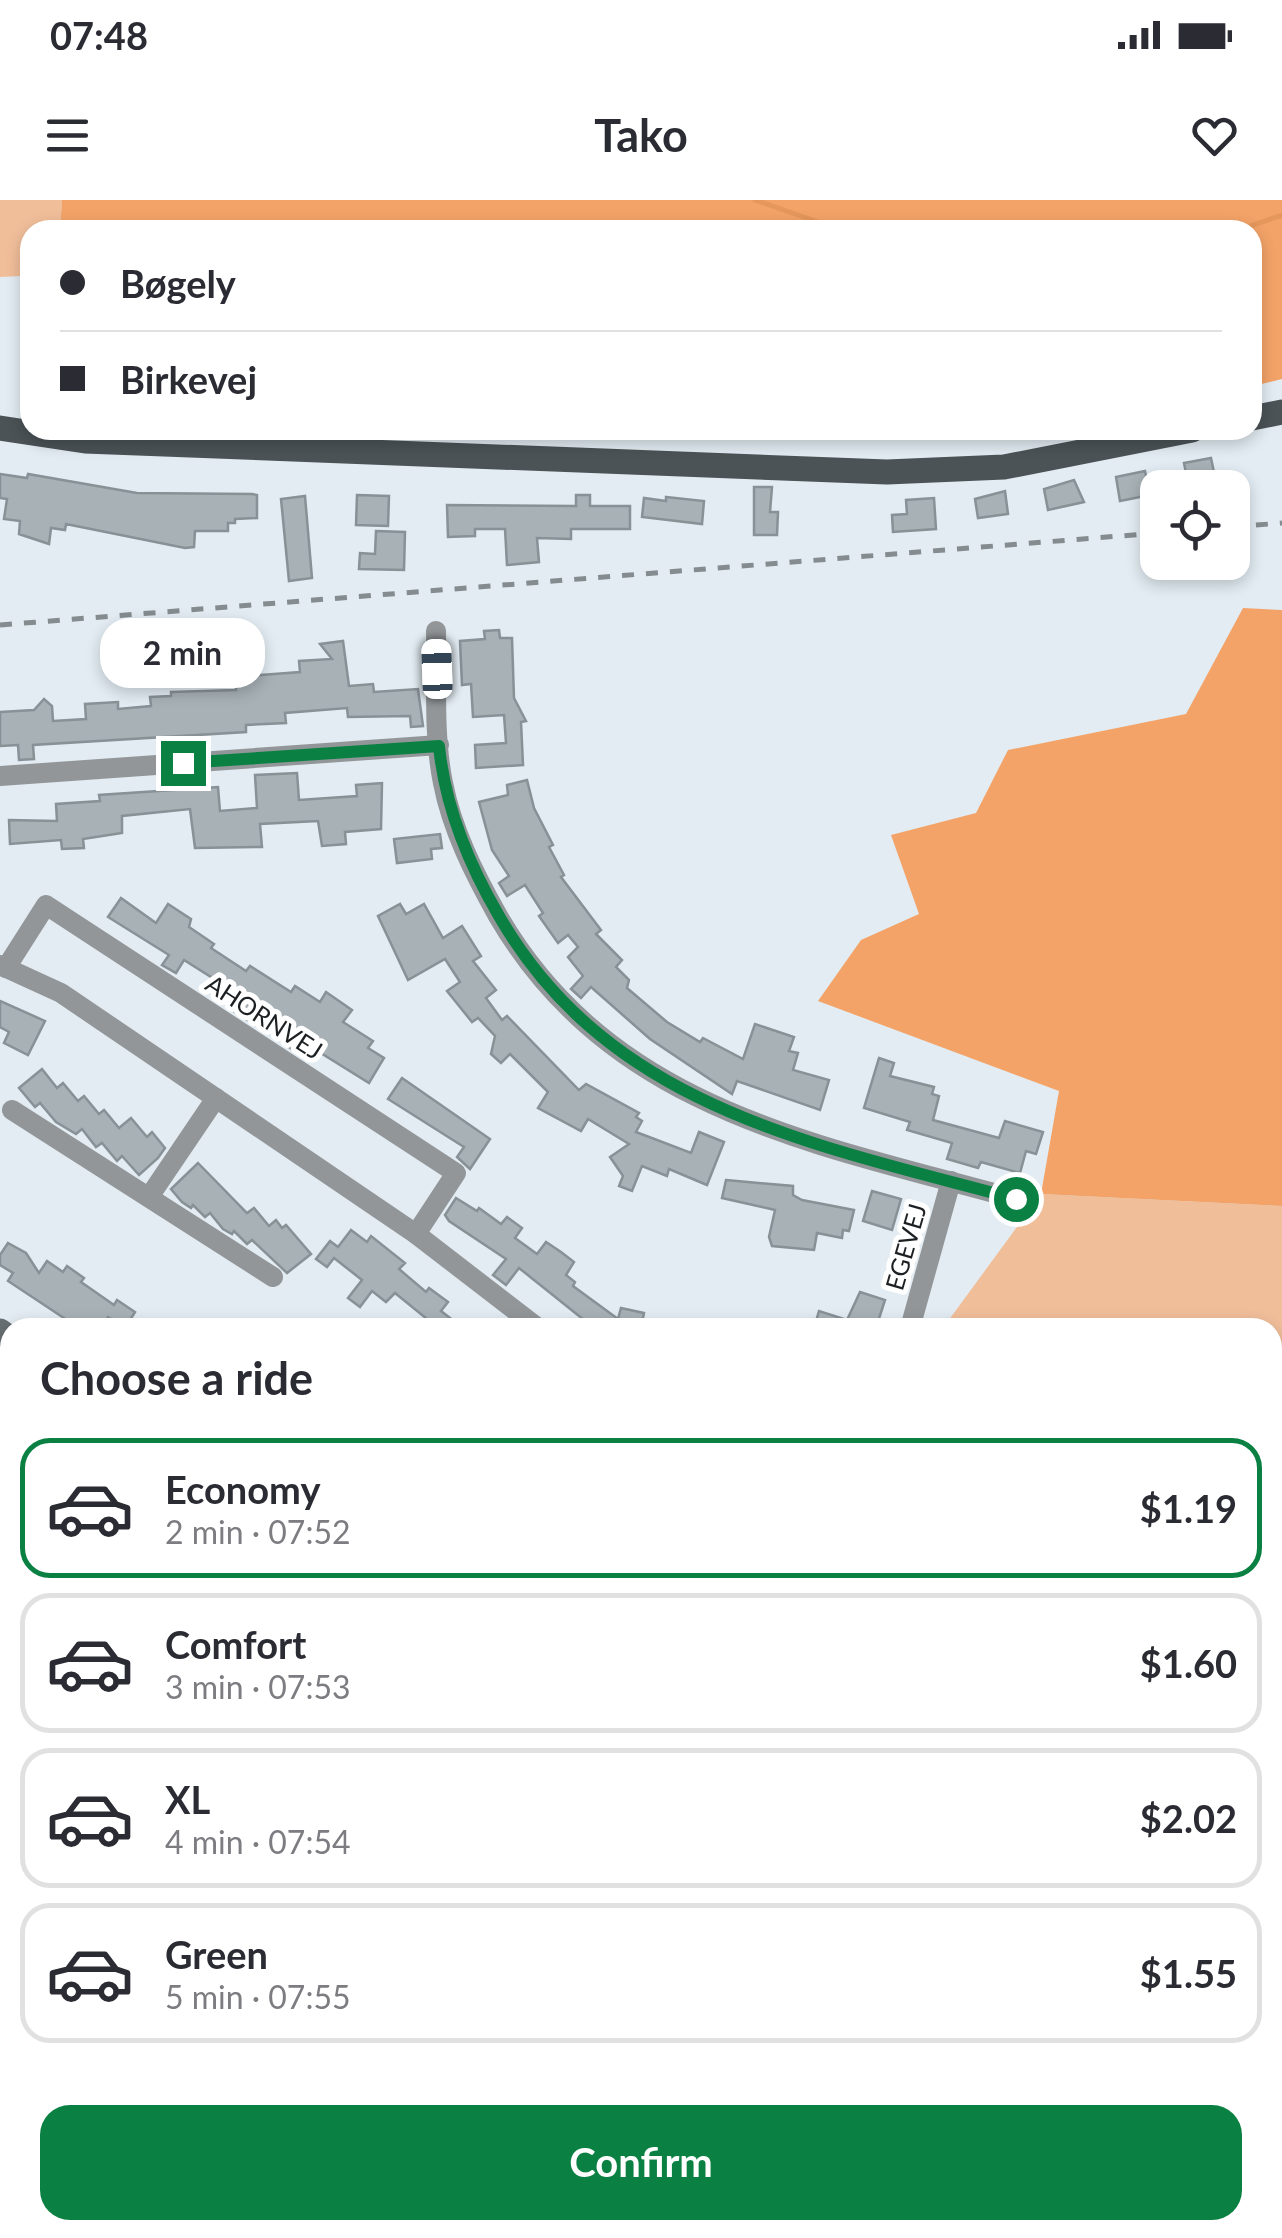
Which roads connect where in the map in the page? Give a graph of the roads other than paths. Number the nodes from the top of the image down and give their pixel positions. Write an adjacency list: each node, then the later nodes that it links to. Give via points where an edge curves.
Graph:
1 (78, 440): 2 (main road, via 887,472 1004,467)
2 (1141, 440)
3 (436, 631): 4 (street)
4 (439, 746): 5 (street); 9 (street, via 443,783 472,871 522,956 570,1012 625,1057 731,1115)
5 (0, 776)
6 (3, 966): 7 (street, AHORNVEJ, via 61,993); 12 (street, AHORNVEJ, via 46,905 456,1173)
7 (216, 1098): 10 (street); 12 (street, AHORNVEJ)
8 (12, 1110): 10 (street)
9 (952, 1181): 11 (street); 15 (street, EGEVEJ)
10 (148, 1197): 13 (street)
11 (1016, 1199)
12 (416, 1234): 14 (street, AHORNVEJ)
13 (273, 1276)
14 (525, 1318)
15 (913, 1318)

